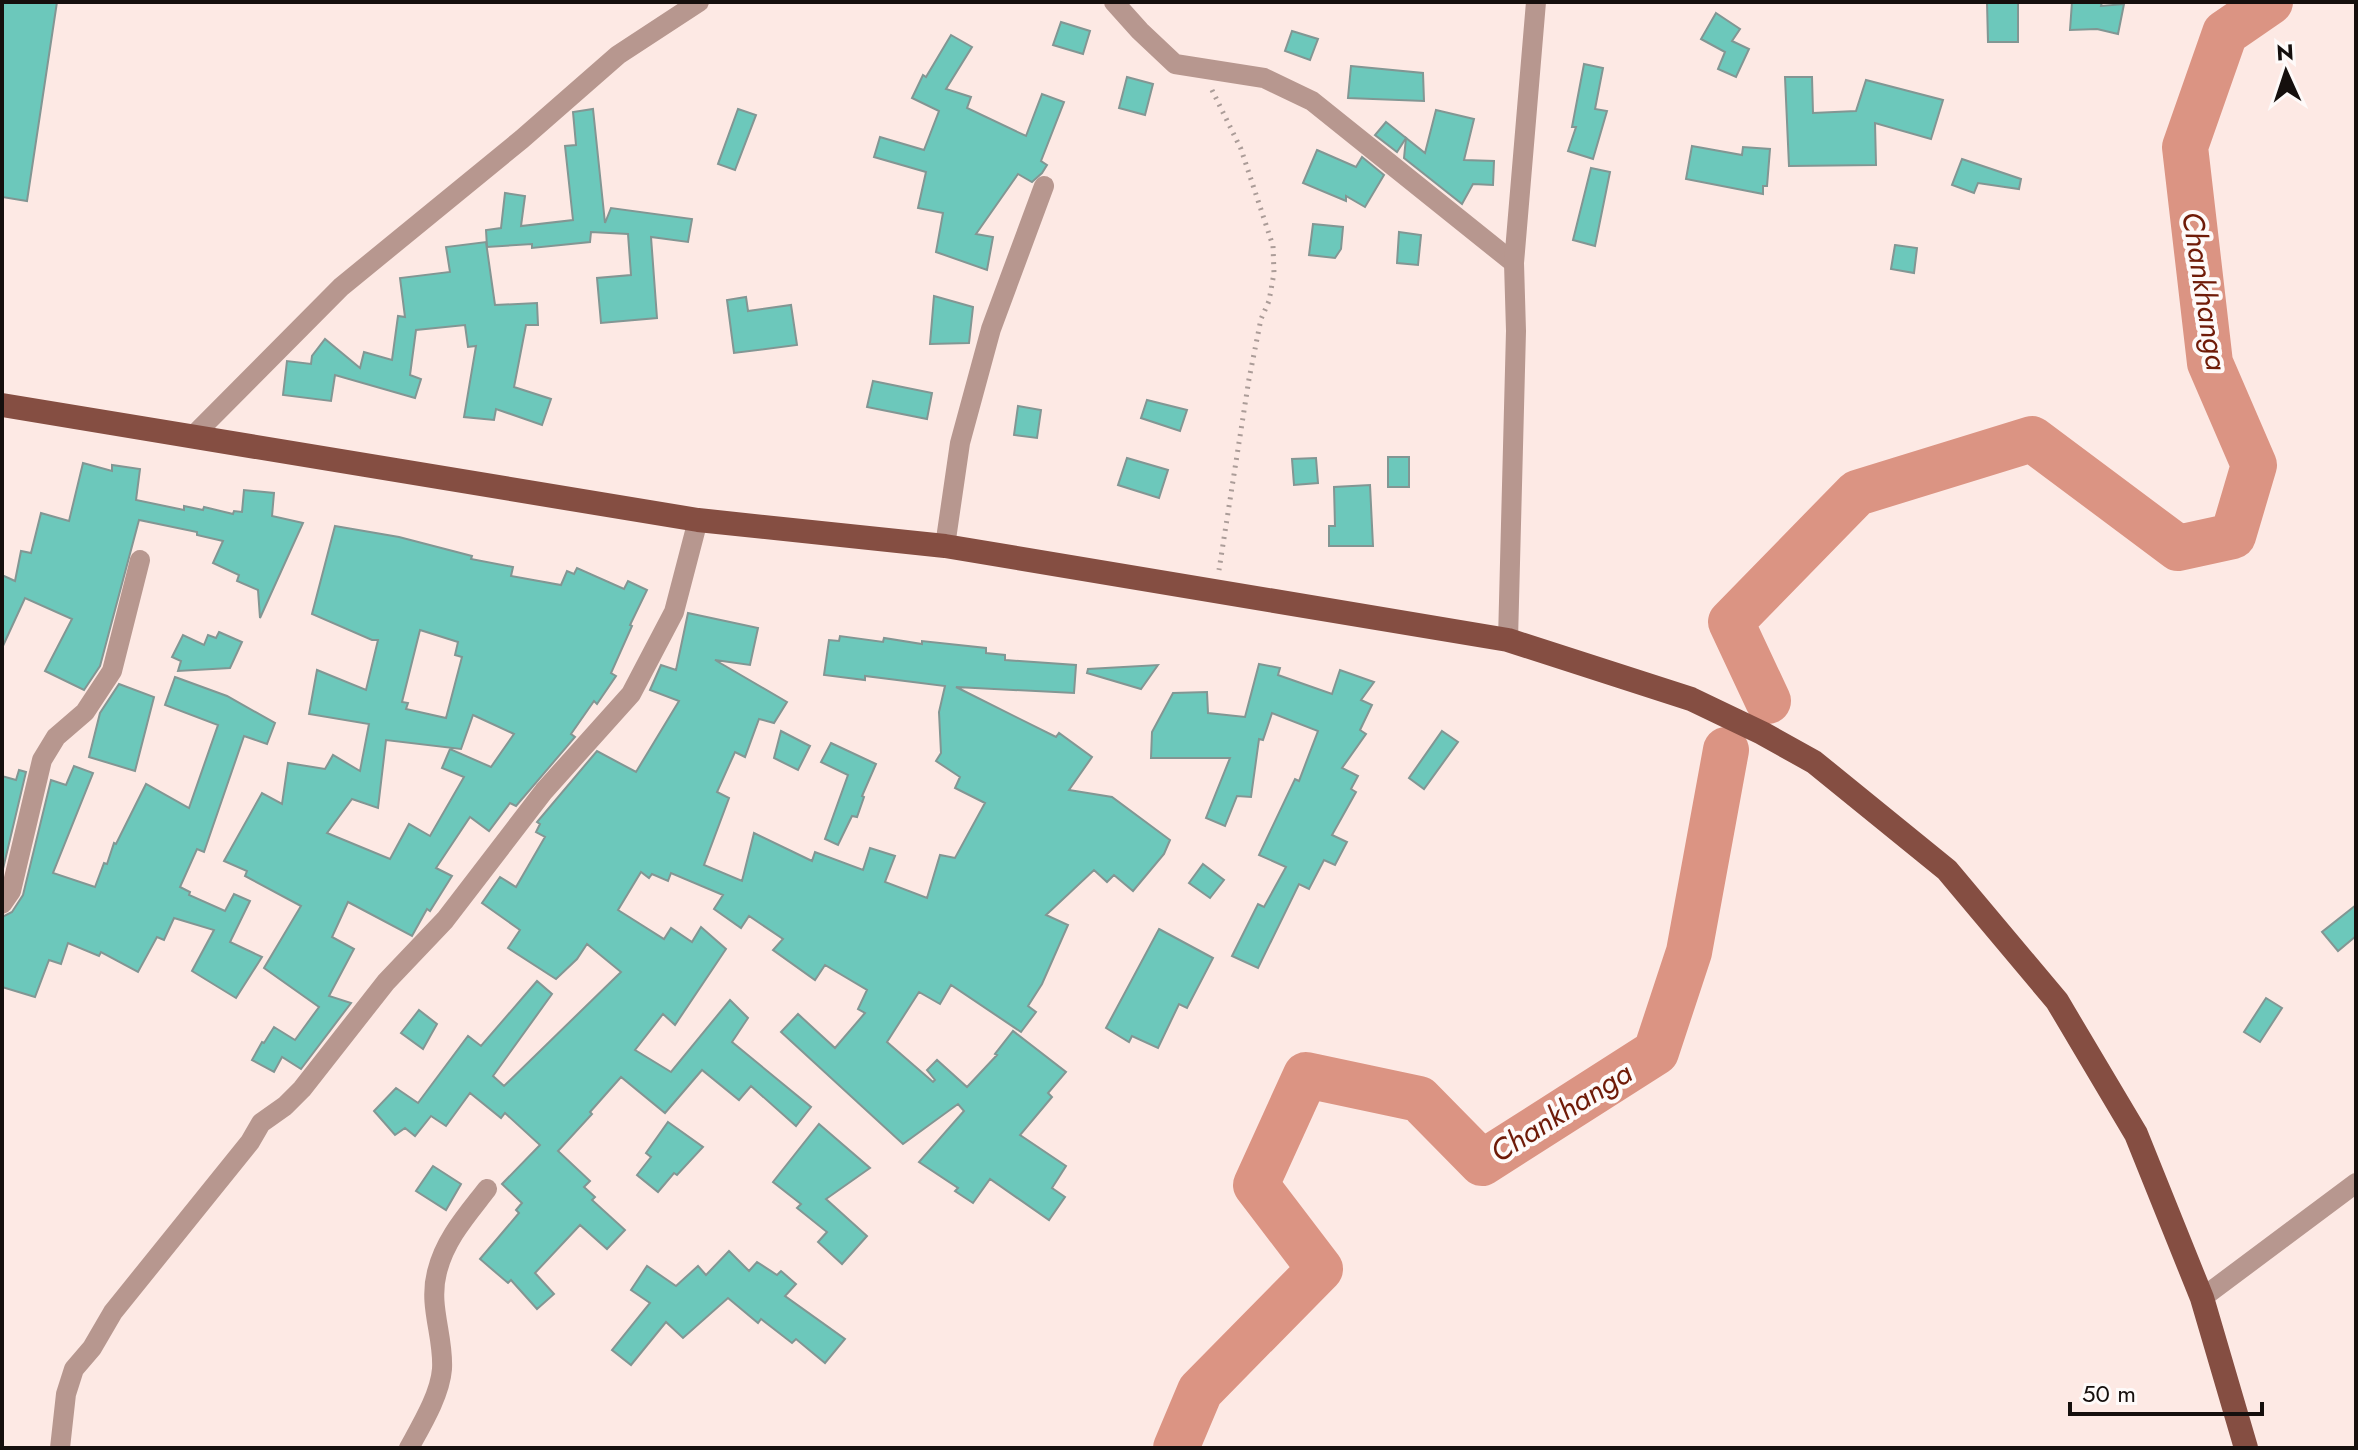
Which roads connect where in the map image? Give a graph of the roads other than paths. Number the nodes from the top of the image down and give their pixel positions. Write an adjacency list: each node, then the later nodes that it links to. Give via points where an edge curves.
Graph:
1 (699, 2): 7 (street, via 618,55 341,287)
2 (1114, 2): 5 (street, via 1175,64 1264,78 1312,101)
3 (1536, 2): 5 (street)
4 (1044, 186): 9 (street, via 991,329 960,443)
5 (1514, 263): 11 (street)
6 (2, 405): 7 (main road)
7 (193, 436): 8 (main road)
8 (698, 520): 9 (main road); 16 (street, via 674,612 631,694 544,791 455,908 386,982 302,1089 261,1123 113,1312 74,1369)
9 (945, 546): 11 (main road)
10 (140, 560): 12 (street, via 112,671 85,712 56,737 42,760 11,891)
11 (1508, 640): 15 (main road, via 1691,699 1762,733 1814,762 1947,870 2057,1001 2136,1134)
12 (2, 904)
13 (2356, 1183): 15 (street)
14 (487, 1189): 17 (street, via 451,1235 437,1270 433,1291 441,1375)
15 (2202, 1298): 18 (main road)
16 (60, 1448)
17 (409, 1448)
18 (2246, 1448)

